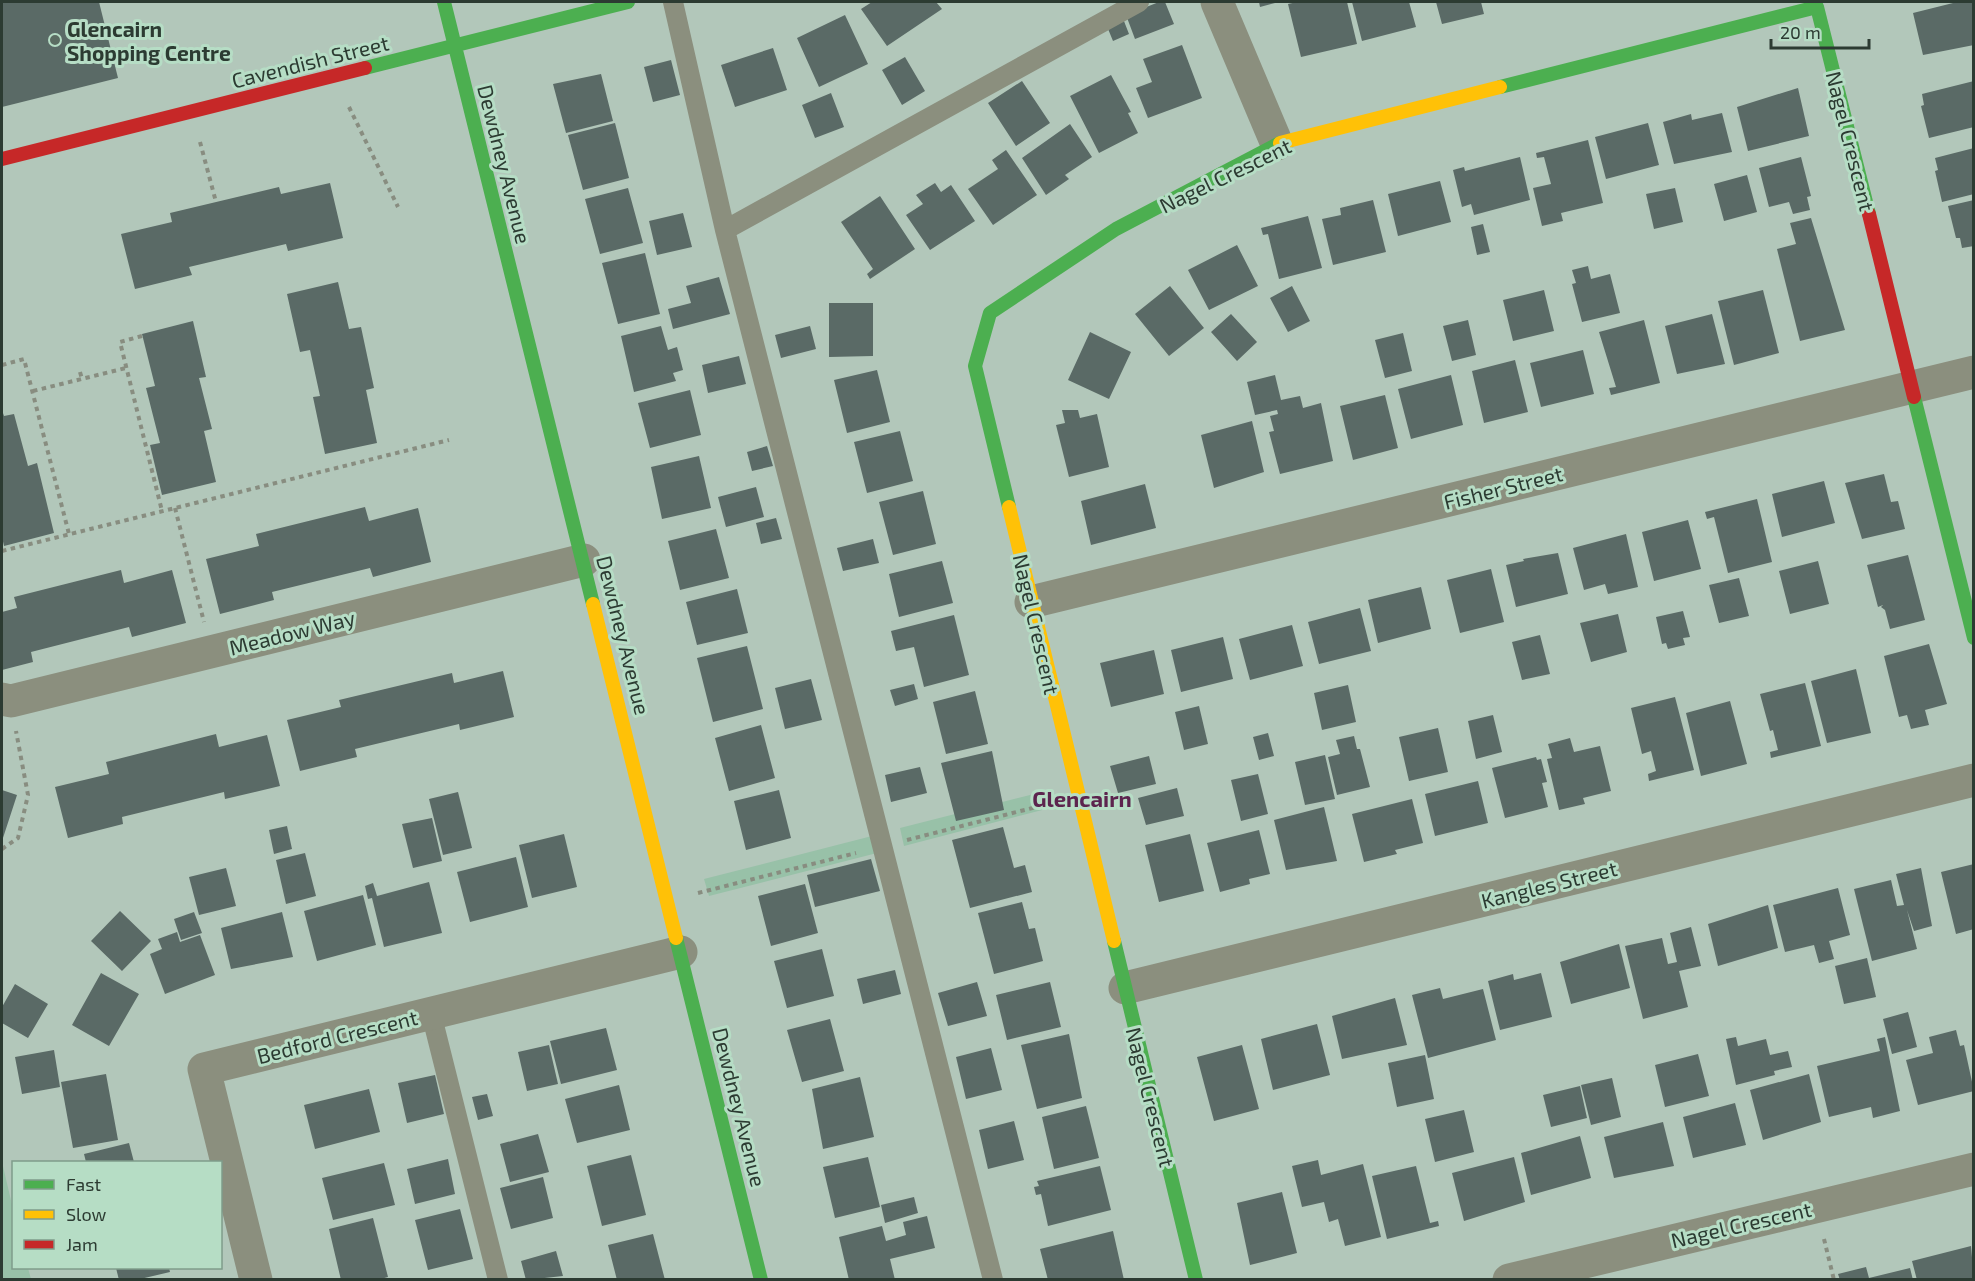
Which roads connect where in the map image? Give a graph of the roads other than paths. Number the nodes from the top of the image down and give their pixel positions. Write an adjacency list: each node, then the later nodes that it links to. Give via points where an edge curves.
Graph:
1 (444, 2): 6 (street, Dewdney Avenue)
2 (628, 2): 6 (street, Cavendish Street)
3 (673, 2): 9 (lane)
4 (1138, 2): 9 (lane)
5 (1217, 2): 7 (street)
6 (455, 45): 8 (street, Cavendish Street); 12 (street, Dewdney Avenue)
7 (1277, 144): 11 (street, Nagel Crescent, via 1818,6); 13 (street, Nagel Crescent, via 1116,229 990,313 975,366)
8 (2, 159)
9 (725, 230): 24 (lane)
10 (1974, 372): 11 (street, Fisher Street)
11 (1913, 388): 13 (street, Fisher Street); 14 (street, Nagel Crescent)
12 (584, 560): 15 (street, Meadow Way); 17 (street, Dewdney Avenue)
13 (1031, 602): 18 (street, Nagel Crescent)
14 (1974, 638)
15 (6, 700)
16 (1974, 780): 18 (street, Kangles Street)
17 (681, 952): 19 (street, Bedford Crescent); 23 (street, Dewdney Avenue)
18 (1125, 988): 25 (street, Nagel Crescent)
19 (431, 1013): 21 (street, Bedford Crescent, via 204,1069); 22 (lane)
20 (1974, 1169): 26 (street, Nagel Crescent)
21 (256, 1280)
22 (498, 1280)
23 (761, 1280)
24 (993, 1280)
25 (1196, 1280)
26 (1509, 1280)

